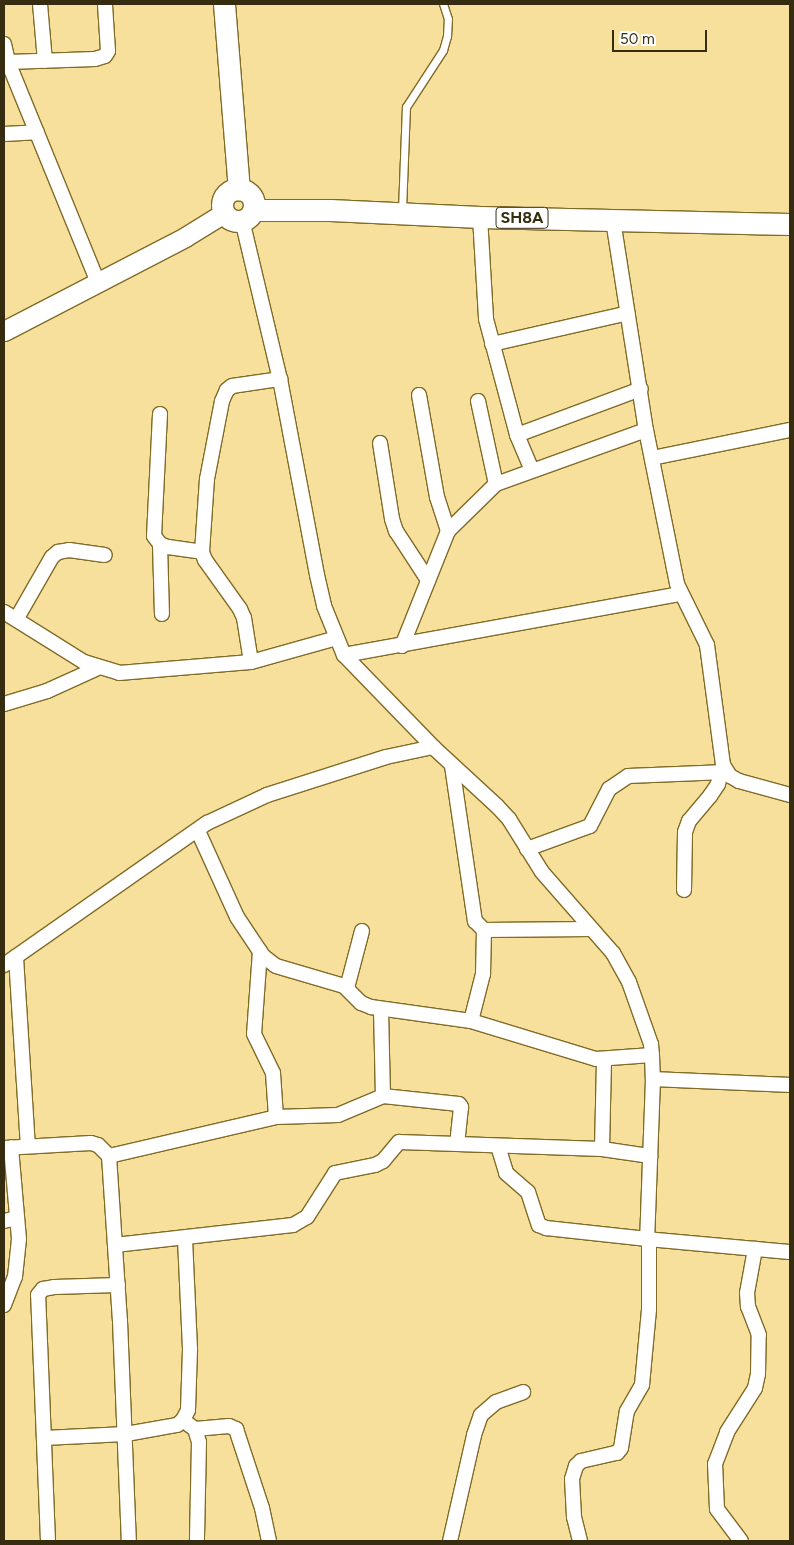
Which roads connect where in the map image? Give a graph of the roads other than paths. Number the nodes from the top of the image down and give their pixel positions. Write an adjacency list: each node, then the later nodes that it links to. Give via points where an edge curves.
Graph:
1 (40, 4): 6 (street)
2 (105, 4): 6 (street, via 106,56 95,60)
3 (224, 4): 10 (main road)
4 (443, 4): 11 (lane, via 448,27 443,50 406,107)
5 (4, 44): 7 (street)
6 (44, 61): 7 (street)
7 (8, 62): 8 (street)
8 (37, 132): 9 (street); 16 (street)
9 (4, 134)
10 (239, 189): 12 (main road, via 251,196); 12 (main road, via 226,194 222,200)
11 (402, 213): 12 (main road, SH8A); 13 (main road, SH8A)
12 (240, 214): 16 (main road, via 185,237); 20 (street)
13 (480, 217): 14 (main road, SH8A); 19 (street, via 486,319)
14 (613, 220): 15 (main road, SH8A); 17 (street)
15 (790, 224)
16 (98, 282): 18 (main road)
17 (628, 313): 19 (street); 21 (street)
18 (4, 330)
19 (492, 344): 27 (street)
20 (280, 379): 34 (street, via 232,386 224,396 207,479); 41 (street, via 317,575 324,606)
21 (641, 389): 25 (street); 27 (street)
22 (419, 395): 32 (street, via 437,497)
23 (478, 401): 31 (street)
24 (160, 414): 33 (street, via 153,532)
25 (646, 430): 29 (street); 30 (street)
26 (790, 430): 29 (street)
27 (518, 434): 30 (street)
28 (380, 443): 36 (street, via 396,531)
29 (652, 458): 37 (street)
30 (532, 470): 31 (street)
31 (496, 484): 32 (street)
32 (448, 531): 36 (street)
33 (160, 544): 34 (street); 39 (street)
34 (202, 552): 44 (street, via 240,609)
35 (105, 555): 40 (street, via 69,550 58,552)
36 (428, 580): 42 (street)
37 (681, 594): 42 (street); 49 (street, via 707,645)
38 (4, 612): 40 (street)
39 (162, 614)
40 (17, 618): 45 (street)
41 (337, 638): 43 (street); 44 (street)
42 (402, 646): 43 (street)
43 (344, 657): 47 (street)
44 (251, 662): 45 (street, via 137,673)
45 (98, 668): 46 (street, via 47,691)
46 (4, 704)
47 (430, 744): 48 (street); 51 (street, via 267,795)
48 (452, 766): 52 (street, via 509,819); 55 (street, via 473,912)
49 (723, 772): 50 (street, via 739,781); 52 (street, via 628,776 609,789 590,826); 53 (street, via 710,796 689,821 685,832)
50 (790, 795)
51 (198, 830): 57 (street, via 231,906); 58 (street)
52 (527, 849): 54 (street, via 542,872)
53 (684, 890)
54 (591, 929): 55 (street); 63 (street, via 613,954 629,982)
55 (484, 930): 62 (street, via 483,974)
56 (362, 931): 60 (street)
57 (260, 951): 60 (street, via 276,966); 68 (street, via 254,1034 273,1073)
58 (16, 957): 59 (street); 70 (street)
59 (4, 965)
60 (347, 988): 61 (street, via 361,1003)
61 (381, 1009): 62 (street); 67 (street)
62 (471, 1021): 64 (street)
63 (652, 1055): 64 (street); 65 (street)
64 (604, 1059): 73 (street)
65 (653, 1079): 66 (street); 75 (street)
66 (790, 1085)
67 (383, 1096): 68 (street, via 338,1115); 69 (street, via 459,1104)
68 (276, 1117): 74 (street)
69 (457, 1144): 71 (street); 77 (street, via 399,1142 383,1161 375,1165 335,1174 307,1217 294,1225)
70 (28, 1146): 72 (street); 74 (street, via 91,1144 98,1145)
71 (498, 1146): 73 (street); 78 (street, via 506,1173 528,1192 539,1225)
72 (7, 1148): 76 (street)
73 (602, 1149): 75 (street)
74 (109, 1156): 79 (street)
75 (650, 1156): 78 (street)
76 (10, 1219): 83 (street, via 19,1239 15,1277)
77 (185, 1238): 79 (street); 85 (street, via 190,1349 188,1410)
78 (648, 1240): 80 (street); 94 (street, via 649,1309 642,1385 627,1411 621,1448 617,1453 581,1461 576,1466 572,1479 574,1517)
79 (115, 1245): 82 (street)
80 (755, 1249): 81 (street); 95 (street, via 746,1293 759,1335 758,1374 755,1388 727,1432 715,1464 718,1509)
81 (790, 1252)
82 (118, 1285): 87 (street); 88 (street, via 54,1287 38,1295)
83 (4, 1305)
84 (523, 1392): 93 (street, via 496,1402 482,1415 474,1435)
85 (183, 1420): 86 (street); 87 (street, via 177,1425)
86 (195, 1429): 91 (street, via 199,1442); 92 (street, via 229,1426 236,1429 262,1508)
87 (126, 1434): 88 (street); 90 (street)
88 (44, 1438): 89 (street)
89 (48, 1541)
90 (129, 1541)
91 (197, 1541)
92 (269, 1541)
93 (450, 1541)
94 (580, 1541)
95 (741, 1541)

